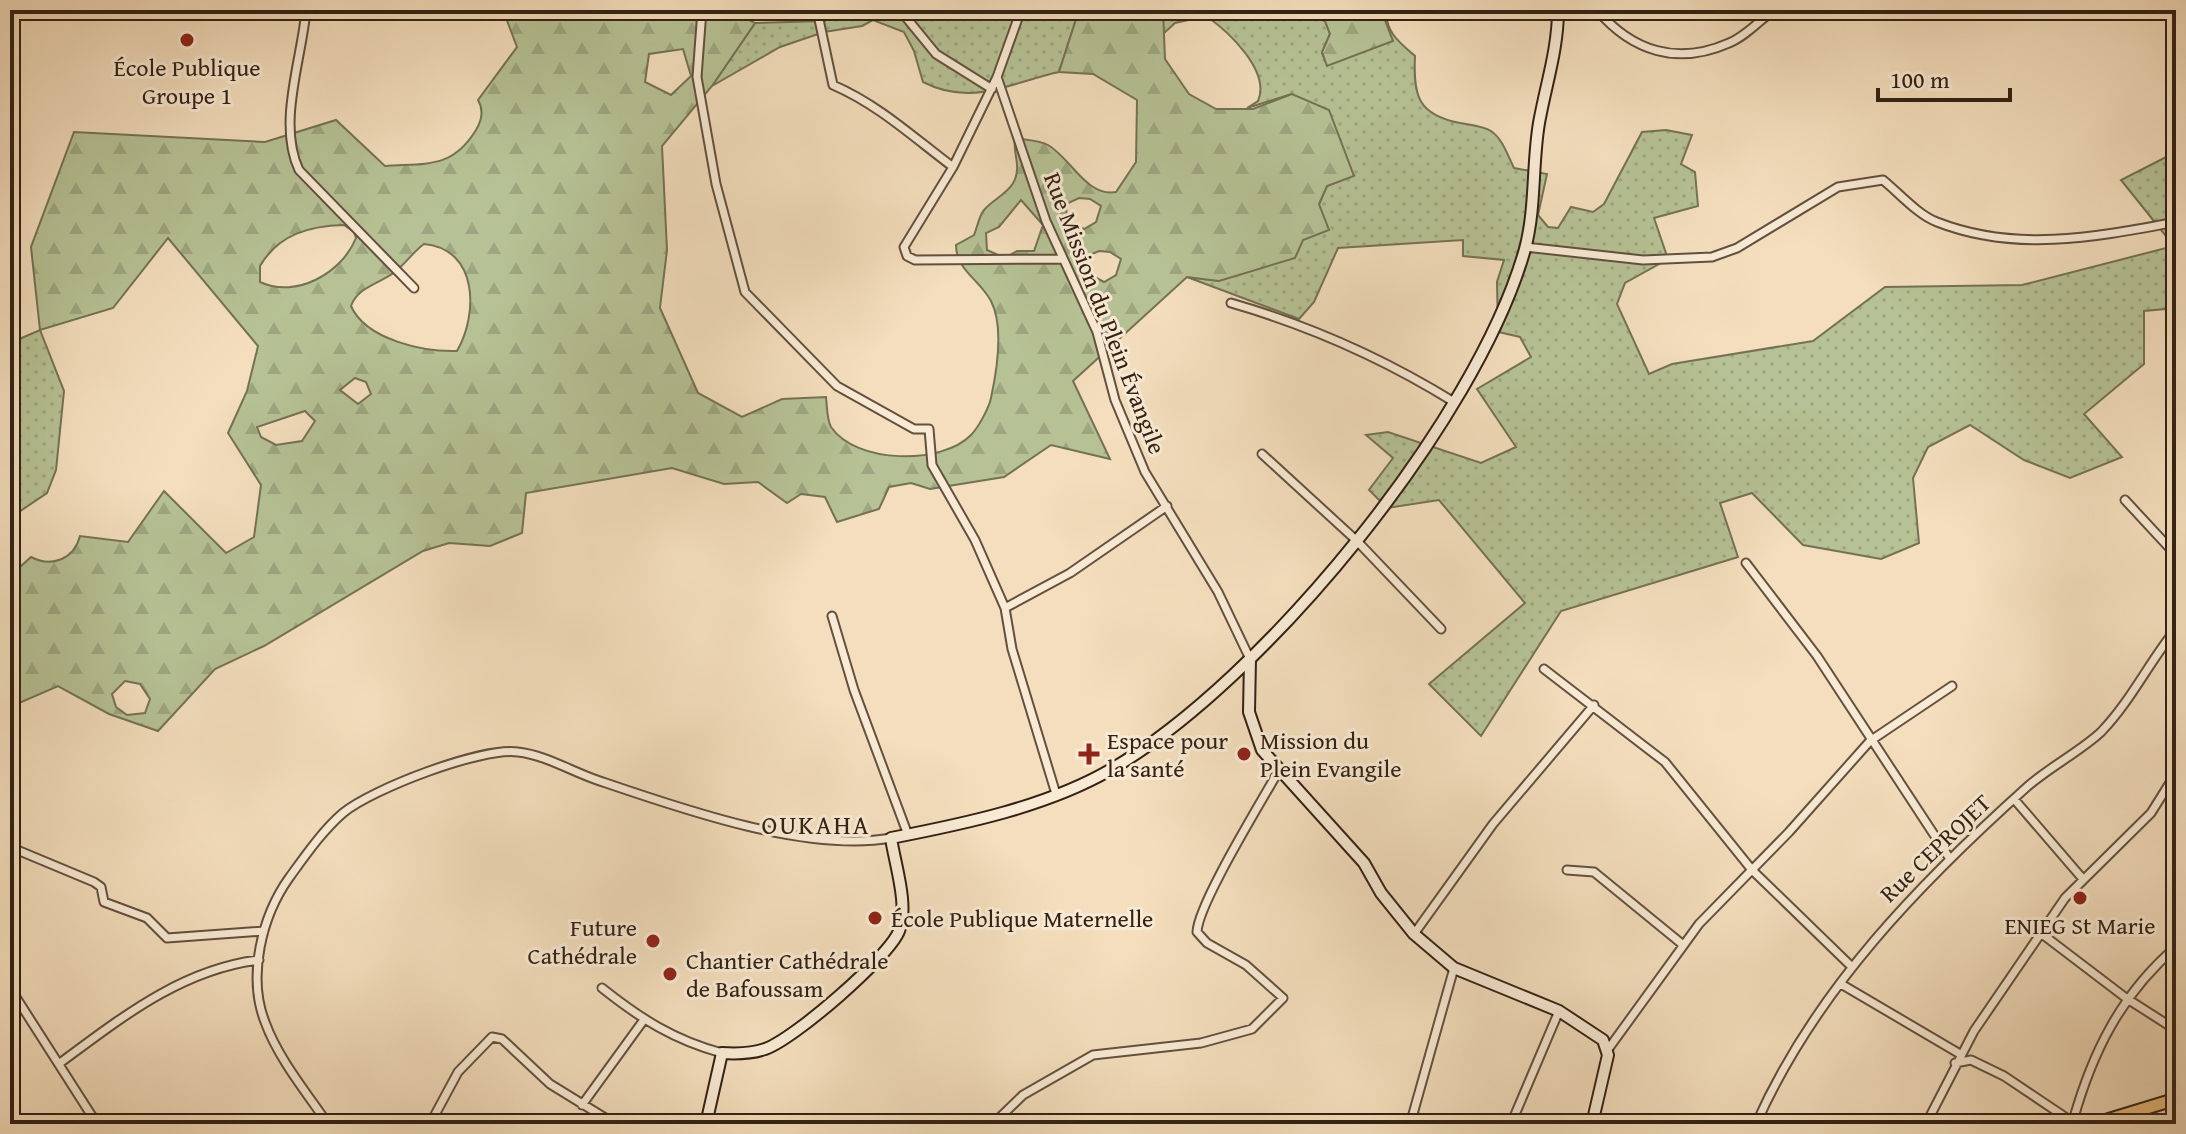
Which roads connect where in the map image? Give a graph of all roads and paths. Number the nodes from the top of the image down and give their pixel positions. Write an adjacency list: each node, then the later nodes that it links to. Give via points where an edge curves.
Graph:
1 (306, 10): 15 (street, via 291,154 299,170)
2 (702, 10): 24 (street, via 697,77 716,184 745,292 837,386 914,429 929,429 932,465 975,540)
3 (817, 10): 11 (street, via 833,85 900,123)
4 (900, 10): 10 (street, via 936,54)
5 (1021, 10): 9 (street)
6 (1558, 10): 13 (street)
7 (1597, 10): 8 (street, via 1635,43 1664,55 1684,56 1730,43)
8 (1774, 10)
9 (997, 77): 10 (street); 14 (street, Rue Mission du Plein Évangile)
10 (992, 89): 11 (street)
11 (953, 167): 14 (street, via 907,238 907,256 936,261)
12 (2176, 222): 13 (street, via 2068,241 2022,241 1934,221 1883,180 1838,187 1737,248 1712,257 1643,260)
13 (1525, 247): 17 (street, via 1502,310)
14 (1063, 259): 20 (street, Rue Mission du Plein Évangile, via 1097,332 1123,423)
15 (414, 288)
16 (1231, 303): 17 (street, via 1336,337)
17 (1454, 402): 21 (street)
18 (1262, 454): 21 (street)
19 (2125, 500): 22 (street)
20 (1167, 506): 24 (street, via 1070,573); 28 (street, Rue Mission du Plein Évangile)
21 (1357, 541): 26 (street); 28 (street)
22 (2176, 555)
23 (1746, 563): 32 (street, via 1817,656)
24 (1005, 608): 35 (street, via 1012,649)
25 (832, 616): 37 (street)
26 (1441, 629)
27 (2176, 629): 36 (street, Rue CEPROJET, via 2098,734)
28 (1250, 659): 33 (street, Rue Mission du Plein Évangile, via 1252,728); 35 (street, via 1111,770)
29 (1544, 669): 31 (street)
30 (1952, 686): 32 (street)
31 (1594, 705): 42 (street, via 1665,762); 45 (street, via 1493,824)
32 (1870, 741): 40 (street); 42 (street)
33 (1279, 770): 45 (street, Rue Mission du Plein Évangile, via 1364,863); 73 (street, via 1197,923 1197,932 1283,998 1252,1029 1201,1043 1093,1055 1023,1095)
34 (2176, 773): 43 (street, via 2151,813)
35 (1056, 794): 37 (street)
36 (2014, 799): 40 (street, Rue CEPROJET); 43 (street)
37 (908, 835): 38 (street)
38 (891, 838): 44 (street, via 777,833 626,790 537,756 502,752 377,791 342,814 278,895); 60 (street, via 902,914 899,931 887,948 803,1026 767,1049)
39 (10, 847): 44 (street, via 97,884 104,902 147,918 167,938)
40 (1950, 859): 50 (street, Rue CEPROJET, via 1900,908)
41 (1567, 870): 47 (street, via 1594,872)
42 (1752, 870): 47 (street); 50 (street)
43 (2082, 878): 46 (street)
44 (264, 931): 49 (street)
45 (1414, 934): 51 (street, Rue Mission du Plein Évangile)
46 (2042, 934): 55 (street); 61 (street)
47 (1682, 944): 59 (street)
48 (2176, 947): 55 (street)
49 (259, 960): 62 (street, via 219,967 156,996); 69 (street, via 258,997 266,1025)
50 (1852, 967): 52 (street, Rue CEPROJET)
51 (1454, 968): 56 (street, Rue Mission du Plein Évangile); 74 (street, via 1413,1114)
52 (1841, 984): 61 (street); 77 (street, Rue CEPROJET, via 1773,1086)
53 (10, 988): 62 (street)
54 (602, 988): 57 (street)
55 (2126, 998): 58 (street); 67 (street, via 2087,1072)
56 (1559, 1011): 59 (street, Rue Mission du Plein Évangile); 75 (street)
57 (643, 1021): 60 (street, via 684,1043); 65 (street)
58 (2176, 1030)
59 (1609, 1048): 76 (street)
60 (722, 1053): 72 (street)
61 (1960, 1054): 63 (street)
62 (60, 1063): 68 (street)
63 (1955, 1063): 67 (street, via 1971,1060 2004,1076); 78 (street)
64 (2176, 1099): 66 (main road)
65 (582, 1105): 70 (street, via 540,1076 502,1039 492,1037 458,1072); 71 (street)
66 (2124, 1120): 79 (main road)
67 (2074, 1123)
68 (97, 1124)
69 (328, 1124)
70 (430, 1124)
71 (615, 1124)
72 (706, 1124)
73 (993, 1124)
74 (1423, 1124)
75 (1511, 1124)
76 (1592, 1124)
77 (1756, 1124)
78 (1926, 1124)
79 (2094, 1124)

